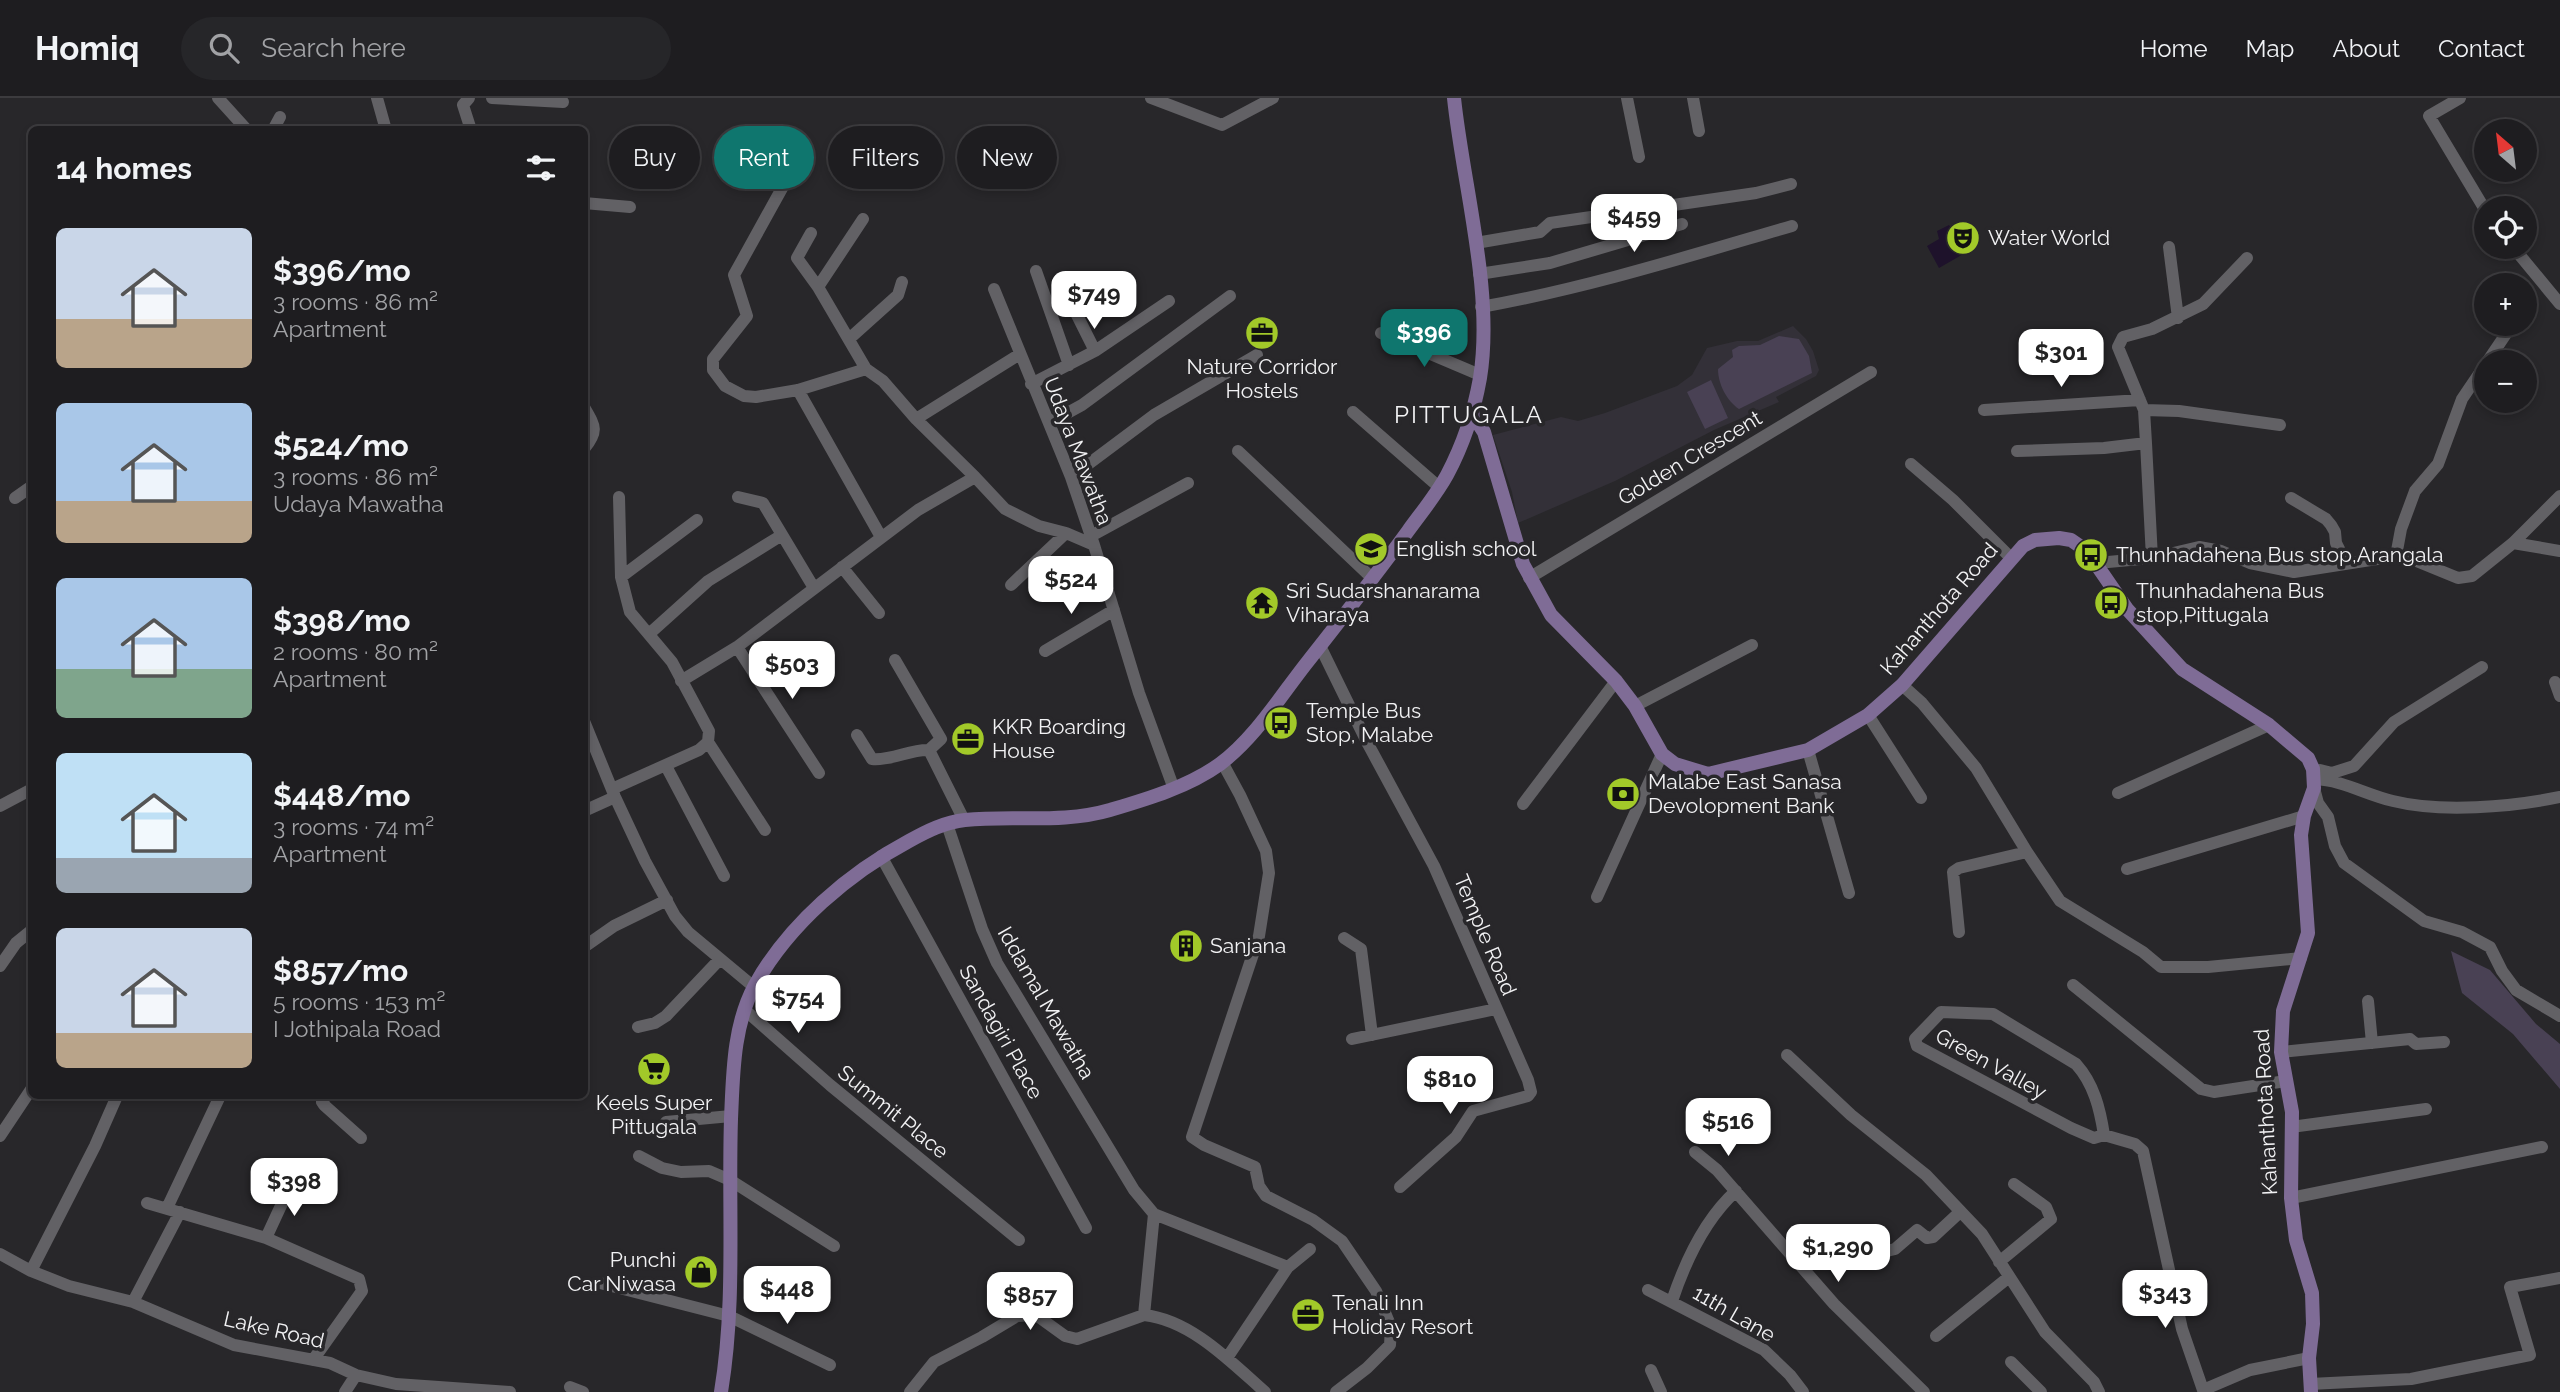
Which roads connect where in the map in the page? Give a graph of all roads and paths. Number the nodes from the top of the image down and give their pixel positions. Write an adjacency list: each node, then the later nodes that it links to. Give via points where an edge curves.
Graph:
1 (218, 98): 13 (street)
2 (377, 98): 15 (street)
3 (469, 98): 16 (street, via 463,105)
4 (492, 98): 11 (street)
5 (1151, 98): 6 (street, via 1222,125)
6 (1273, 98)
7 (1454, 98): 28 (main road)
8 (1627, 98): 18 (street)
9 (1693, 98): 17 (street)
10 (2460, 98): 21 (street, via 2429,116)
11 (563, 102)
12 (280, 117): 14 (street)
13 (243, 126)
14 (275, 126)
15 (385, 126)
16 (470, 126)
17 (1699, 131)
18 (1639, 157)
19 (1791, 184): 28 (street, via 1550,223 1540,232)
20 (782, 189): 54 (street, via 734,275 747,316 713,359 713,370 725,386 744,396)
21 (2477, 196)
22 (588, 204): 23 (street)
23 (630, 206)
24 (863, 219): 35 (street)
25 (1682, 224): 33 (street, via 1550,263)
26 (1791, 226): 41 (street, via 1533,298)
27 (811, 233): 35 (street, via 797,258)
28 (1476, 243): 33 (main road)
29 (2169, 247): 42 (street)
30 (2247, 258): 42 (street, via 2203,304)
31 (2523, 259): 40 (street)
32 (1036, 271): 49 (street)
33 (1479, 274): 41 (main road)
34 (902, 282): 45 (street, via 898,295)
35 (818, 287): 45 (street)
36 (993, 289): 47 (street, Udaya Mawatha)
37 (1066, 293): 46 (street)
38 (1230, 296): 61 (street, via 1082,405)
39 (1169, 301): 46 (street)
40 (2560, 304)
41 (1481, 307): 52 (main road)
42 (2178, 317): 55 (street, via 2123,337 2118,346)
43 (1381, 333): 52 (street)
44 (2505, 336): 85 (street, via 2462,399 2438,464 2415,491)
45 (849, 339): 50 (street)
46 (1095, 351): 49 (street)
47 (1020, 354): 53 (street, Udaya Mawatha); 60 (street)
48 (1257, 355): 69 (street, via 1154,415)
49 (1069, 365): 53 (street)
50 (866, 369): 54 (street); 60 (street, via 883,381)
51 (1871, 372): 92 (street, Golden Crescent)
52 (1480, 375): 58 (main road)
53 (1031, 384): 61 (street, Udaya Mawatha)
54 (798, 390): 81 (street)
55 (2142, 405): 56 (street); 62 (street); 63 (street)
56 (1984, 410)
57 (1353, 412): 71 (street)
58 (1472, 414): 71 (main road); 92 (main road, via 1485,432)
59 (588, 415): 64 (street, via 595,436)
60 (916, 419): 68 (street)
61 (1049, 424): 69 (street, Udaya Mawatha)
62 (2280, 425)
63 (2146, 443): 66 (street); 87 (street)
64 (588, 444)
65 (1238, 451): 93 (street)
66 (2017, 451)
67 (1911, 464): 86 (street)
68 (975, 477): 79 (street, via 1005,509); 81 (street)
69 (1071, 477): 82 (street, Udaya Mawatha)
70 (1188, 483): 82 (street)
71 (1439, 488): 93 (main road)
72 (28, 489): 76 (street)
73 (2560, 496): 83 (street)
74 (619, 497): 91 (street)
75 (737, 497): 80 (street, via 763,503)
76 (15, 498)
77 (2291, 498): 89 (street, via 2332,525)
78 (696, 520): 91 (street)
79 (1066, 533): 82 (street); 94 (street)
80 (782, 535): 95 (street); 98 (street, via 708,582)
81 (881, 537): 90 (street)
82 (1092, 540): 96 (street, Udaya Mawatha)
83 (2513, 543): 84 (street); 85 (street, via 2472,576 2458,578)
84 (2560, 551)
85 (2396, 556): 89 (street)
86 (2011, 558): 88 (main road, Kahanthota Road, via 2035,540 2059,538 2071,540); 108 (main road, Kahanthota Road)
87 (2151, 558): 88 (street); 89 (street, via 2199,547 2294,572)
88 (2097, 563): 112 (main road, Kahanthota Road, via 2127,608 2182,669)
89 (2346, 563)
90 (842, 567): 95 (street); 97 (street)
91 (621, 577): 98 (street, via 630,612)
92 (1529, 578): 106 (main road, via 1551,615)
93 (1373, 579): 100 (main road)
94 (1011, 585)
95 (814, 588): 101 (street)
96 (1114, 610): 102 (street); 123 (street, Udaya Mawatha)
97 (879, 613)
98 (649, 634): 105 (street)
99 (1752, 645): 110 (street)
100 (1320, 646): 119 (main road, via 1268,714); 153 (street, Temple Road, via 1434,866)
101 (737, 647): 105 (street); 121 (street)
102 (1045, 651)
103 (895, 660): 116 (street, via 941,739)
104 (2482, 667): 122 (street, via 2394,722 2354,766)
105 (681, 681): 115 (street, via 709,731)
106 (1616, 681): 110 (main road); 129 (street)
107 (2555, 682): 109 (street)
108 (1902, 685): 111 (main road, Kahanthota Road); 136 (street, via 1976,768)
109 (2560, 696)
110 (1635, 706): 118 (main road)
111 (1868, 715): 117 (main road, Kahanthota Road); 128 (street)
112 (2269, 725): 122 (main road, Kahanthota Road, via 2308,758); 126 (street)
113 (588, 730): 125 (street)
114 (858, 734): 116 (street, via 872,760)
115 (708, 742): 120 (street); 135 (street)
116 (929, 750): 133 (street)
117 (1808, 750): 118 (main road, Kahanthota Road, via 1708,774 1675,764); 140 (street)
118 (1662, 754): 141 (street)
119 (1222, 762): 123 (main road); 223 (street, via 1266,852 1269,873 1259,936 1192,1137 1255,1167 1266,1196 1342,1241 1376,1291 1391,1327 1390,1345)
120 (666, 765): 125 (street); 139 (street)
121 (819, 773)
122 (2314, 779): 127 (street, via 2391,801 2449,808); 132 (main road, Kahanthota Road); 155 (street, via 2318,803 2328,817 2334,846 2344,863 2424,920 2490,947 2516,990)
123 (1174, 789): 133 (main road, via 1060,820)
124 (28, 791): 130 (street)
125 (613, 793): 131 (street); 142 (street)
126 (2118, 793)
127 (2560, 797)
128 (1922, 798)
129 (1523, 804)
130 (0, 806)
131 (588, 809)
132 (2304, 816): 138 (street); 147 (main road, Kahanthota Road, via 2301,835 2308,933)
133 (964, 820): 134 (main road)
134 (947, 824): 137 (main road); 188 (street, Iddamal Mawatha, via 997,963 1134,1191)
135 (765, 830)
136 (2027, 852): 143 (street, via 1953,872); 147 (street, via 2060,901 2161,967)
137 (881, 856): 151 (main road, via 832,892); 189 (street, Sandagiri Place)
138 (2127, 869)
139 (724, 876)
140 (1849, 893)
141 (1597, 897)
142 (667, 900): 146 (street); 148 (street, via 688,932)
143 (1959, 932)
144 (28, 933): 149 (street)
145 (1344, 938): 157 (street, via 1361,949)
146 (588, 944)
147 (2301, 958): 161 (main road, Kahanthota Road, via 2283,1010)
148 (720, 959): 151 (street); 156 (street, via 666,1016)
149 (0, 966)
150 (2073, 985): 163 (street, via 2201,1089 2214,1092)
151 (754, 987): 154 (main road)
152 (2368, 1001): 160 (street)
153 (1496, 1009): 157 (street); 181 (street, Temple Road, via 1531,1092 1473,1111 1456,1137)
154 (745, 1010): 169 (main road, via 736,1048); 191 (street, Summit Place)
155 (2560, 1016)
156 (638, 1027)
157 (1372, 1035): 158 (street)
158 (1352, 1039)
159 (2444, 1042): 160 (street)
160 (2372, 1043): 161 (street)
161 (2281, 1052): 163 (main road, Kahanthota Road)
162 (1787, 1055): 187 (street, via 1851,1115 1926,1175)
163 (2286, 1081): 171 (main road, Kahanthota Road)
164 (28, 1094): 173 (street)
165 (116, 1099): 198 (street)
166 (219, 1099): 185 (street)
167 (324, 1099): 174 (street, via 324,1105)
168 (2426, 1110): 171 (street)
169 (731, 1116): 170 (street); 178 (main road)
170 (666, 1122)
171 (2291, 1127): 183 (main road, Kahanthota Road)
172 (2104, 1135): 172 (street, Green Valley, via 2097,1100 2083,1071 1993,1014 1941,1012 1915,1039 1917,1046 2043,1114 2094,1138); 209 (street, Green Valley, via 2135,1144 2143,1152 2182,1329 2203,1390 2250,1370)
173 (0, 1136)
174 (361, 1138)
175 (2542, 1147): 183 (street)
176 (1695, 1152): 182 (street)
177 (639, 1156): 178 (street, via 662,1168 709,1171)
178 (730, 1180): 192 (street); 206 (main road)
179 (291, 1184): 190 (street)
180 (2014, 1184): 196 (street, via 2046,1207 2051,1219)
181 (1400, 1187)
182 (1736, 1191): 203 (street, 11th Lane, via 1714,1215); 226 (street, via 1834,1304)
183 (2291, 1198): 209 (main road, Kahanthota Road, via 2312,1293)
184 (147, 1203): 185 (street)
185 (166, 1208): 186 (street)
186 (180, 1212): 190 (street); 204 (street)
187 (1960, 1212): 194 (street, via 1933,1237 1917,1230 1895,1249); 196 (street, via 1982,1234)
188 (1154, 1214): 197 (street); 205 (street)
189 (1086, 1228)
190 (266, 1238): 210 (street, via 359,1279 362,1286)
191 (1019, 1240)
192 (834, 1246)
193 (1310, 1249): 197 (street)
194 (1883, 1252)
195 (0, 1254): 198 (street, Lake Road)
196 (1999, 1262): 199 (street)
197 (1288, 1267): 208 (street)
198 (31, 1271): 204 (street, Lake Road)
199 (2009, 1277): 207 (street); 228 (street, via 2046,1332)
200 (2560, 1278): 216 (street, via 2510,1287 2530,1355 2411,1379)
201 (600, 1283): 206 (street)
202 (1648, 1290): 203 (street, 11th Lane)
203 (1672, 1301): 225 (street, 11th Lane, via 1764,1350)
204 (133, 1302): 210 (street, Lake Road, via 234,1345)
205 (1144, 1315): 208 (street, via 1162,1317); 221 (street, via 1077,1339 1036,1315 1017,1315 934,1362)
206 (729, 1317): 212 (street); 220 (main road)
207 (1936, 1336)
208 (1227, 1358): 222 (street)
209 (2309, 1358): 216 (main road, Kahanthota Road)
210 (313, 1360): 214 (street, Lake Road)
211 (2011, 1362): 227 (street)
212 (830, 1365)
213 (1651, 1370): 224 (street)
214 (356, 1375): 217 (street); 218 (street, Lake Road, via 396,1384)
215 (570, 1387): 219 (street)
216 (2310, 1388)
217 (345, 1392)
218 (510, 1392)
219 (583, 1392)
220 (721, 1392)
221 (910, 1392)
222 (1265, 1392)
223 (1336, 1392)
224 (1661, 1392)
225 (1803, 1392)
226 (1924, 1392)
227 (2041, 1392)
228 (2099, 1392)

